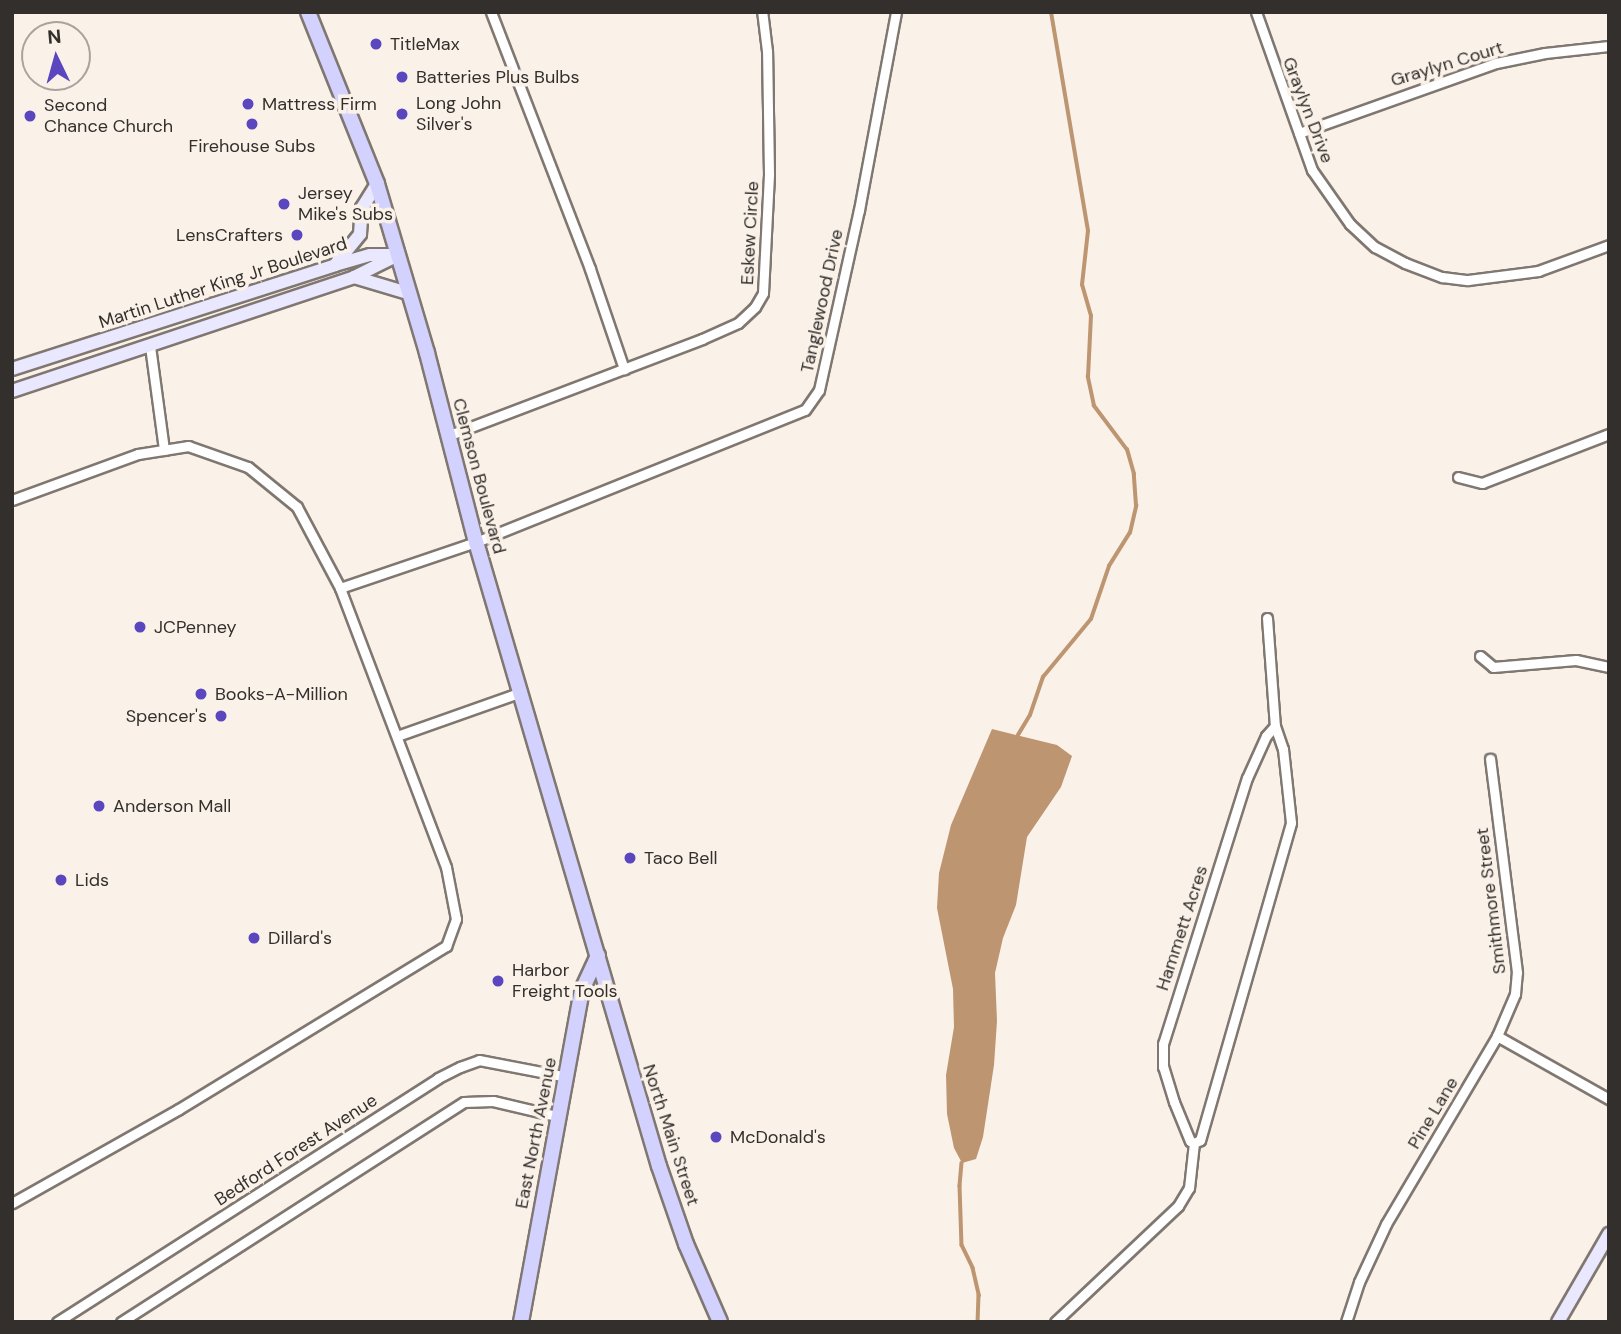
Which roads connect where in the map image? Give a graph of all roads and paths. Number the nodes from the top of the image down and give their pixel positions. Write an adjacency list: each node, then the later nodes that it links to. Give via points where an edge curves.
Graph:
1 (308, 12): 8 (main road, Clemson Boulevard)
2 (491, 12): 16 (street)
3 (762, 12): 16 (street, Eskew Circle, via 769,174 763,293 737,323)
4 (896, 12): 23 (street, Tanglewood Drive, via 819,390 805,410)
5 (1256, 12): 7 (street, Graylyn Drive)
6 (1609, 46): 7 (street, Graylyn Court, via 1496,63)
7 (1299, 133): 9 (street, Graylyn Drive, via 1312,170 1350,224 1375,247 1417,268 1468,280 1513,276)
8 (377, 184): 10 (main road, Clemson Boulevard); 11 (street, via 362,208 360,234)
9 (1609, 245)
10 (398, 255): 11 (street, Martin Luther King Jr Boulevard, via 370,255); 12 (street, Martin Luther King Jr Boulevard); 13 (main road, Clemson Boulevard)
11 (335, 265): 15 (street, Martin Luther King Jr Boulevard)
12 (354, 277): 13 (street, Martin Luther King Jr Boulevard); 14 (street, Martin Luther King Jr Boulevard)
13 (408, 293): 19 (main road, Clemson Boulevard)
14 (149, 346): 17 (street, Martin Luther King Jr Boulevard); 20 (street)
15 (12, 369)
16 (624, 369): 19 (street, Eskew Circle)
17 (12, 391)
18 (1609, 434): 21 (street, via 1482,483)
19 (447, 436): 23 (main road, Clemson Boulevard)
20 (164, 450): 22 (street, via 138,454); 24 (street, via 188,446 248,467 296,507)
21 (1458, 477)
22 (12, 500)
23 (476, 542): 24 (street, Tanglewood Drive); 28 (main road, Clemson Boulevard)
24 (340, 588): 30 (street)
25 (1267, 618): 29 (street)
26 (1480, 656): 27 (street, via 1493,667 1576,660)
27 (1609, 667)
28 (521, 691): 30 (street); 32 (main road, Clemson Boulevard)
29 (1275, 726): 37 (street, via 1283,749 1291,823 1199,1140); 37 (street, Hammett Acres, via 1247,778 1163,1044 1163,1067)
30 (397, 736): 38 (street, via 446,867 456,919 446,946 179,1109)
31 (1490, 759): 33 (street, Smithmore Street, via 1517,972 1515,994)
32 (598, 955): 34 (main road, East North Avenue, via 582,990); 43 (main road, North Main Street, via 659,1166)
33 (1497, 1037): 35 (street); 45 (street, Pine Lane, via 1386,1224)
34 (567, 1077): 36 (main road, East North Avenue); 40 (street, Bedford Forest Avenue, via 479,1060 460,1067)
35 (1609, 1099)
36 (560, 1116): 41 (street, via 493,1101 464,1102); 42 (main road, East North Avenue)
37 (1194, 1143): 44 (street, via 1189,1188 1178,1206)
38 (12, 1203)
39 (1609, 1234): 46 (street)
40 (57, 1322)
41 (121, 1322)
42 (521, 1322)
43 (720, 1322)
44 (1055, 1322)
45 (1346, 1322)
46 (1558, 1322)

